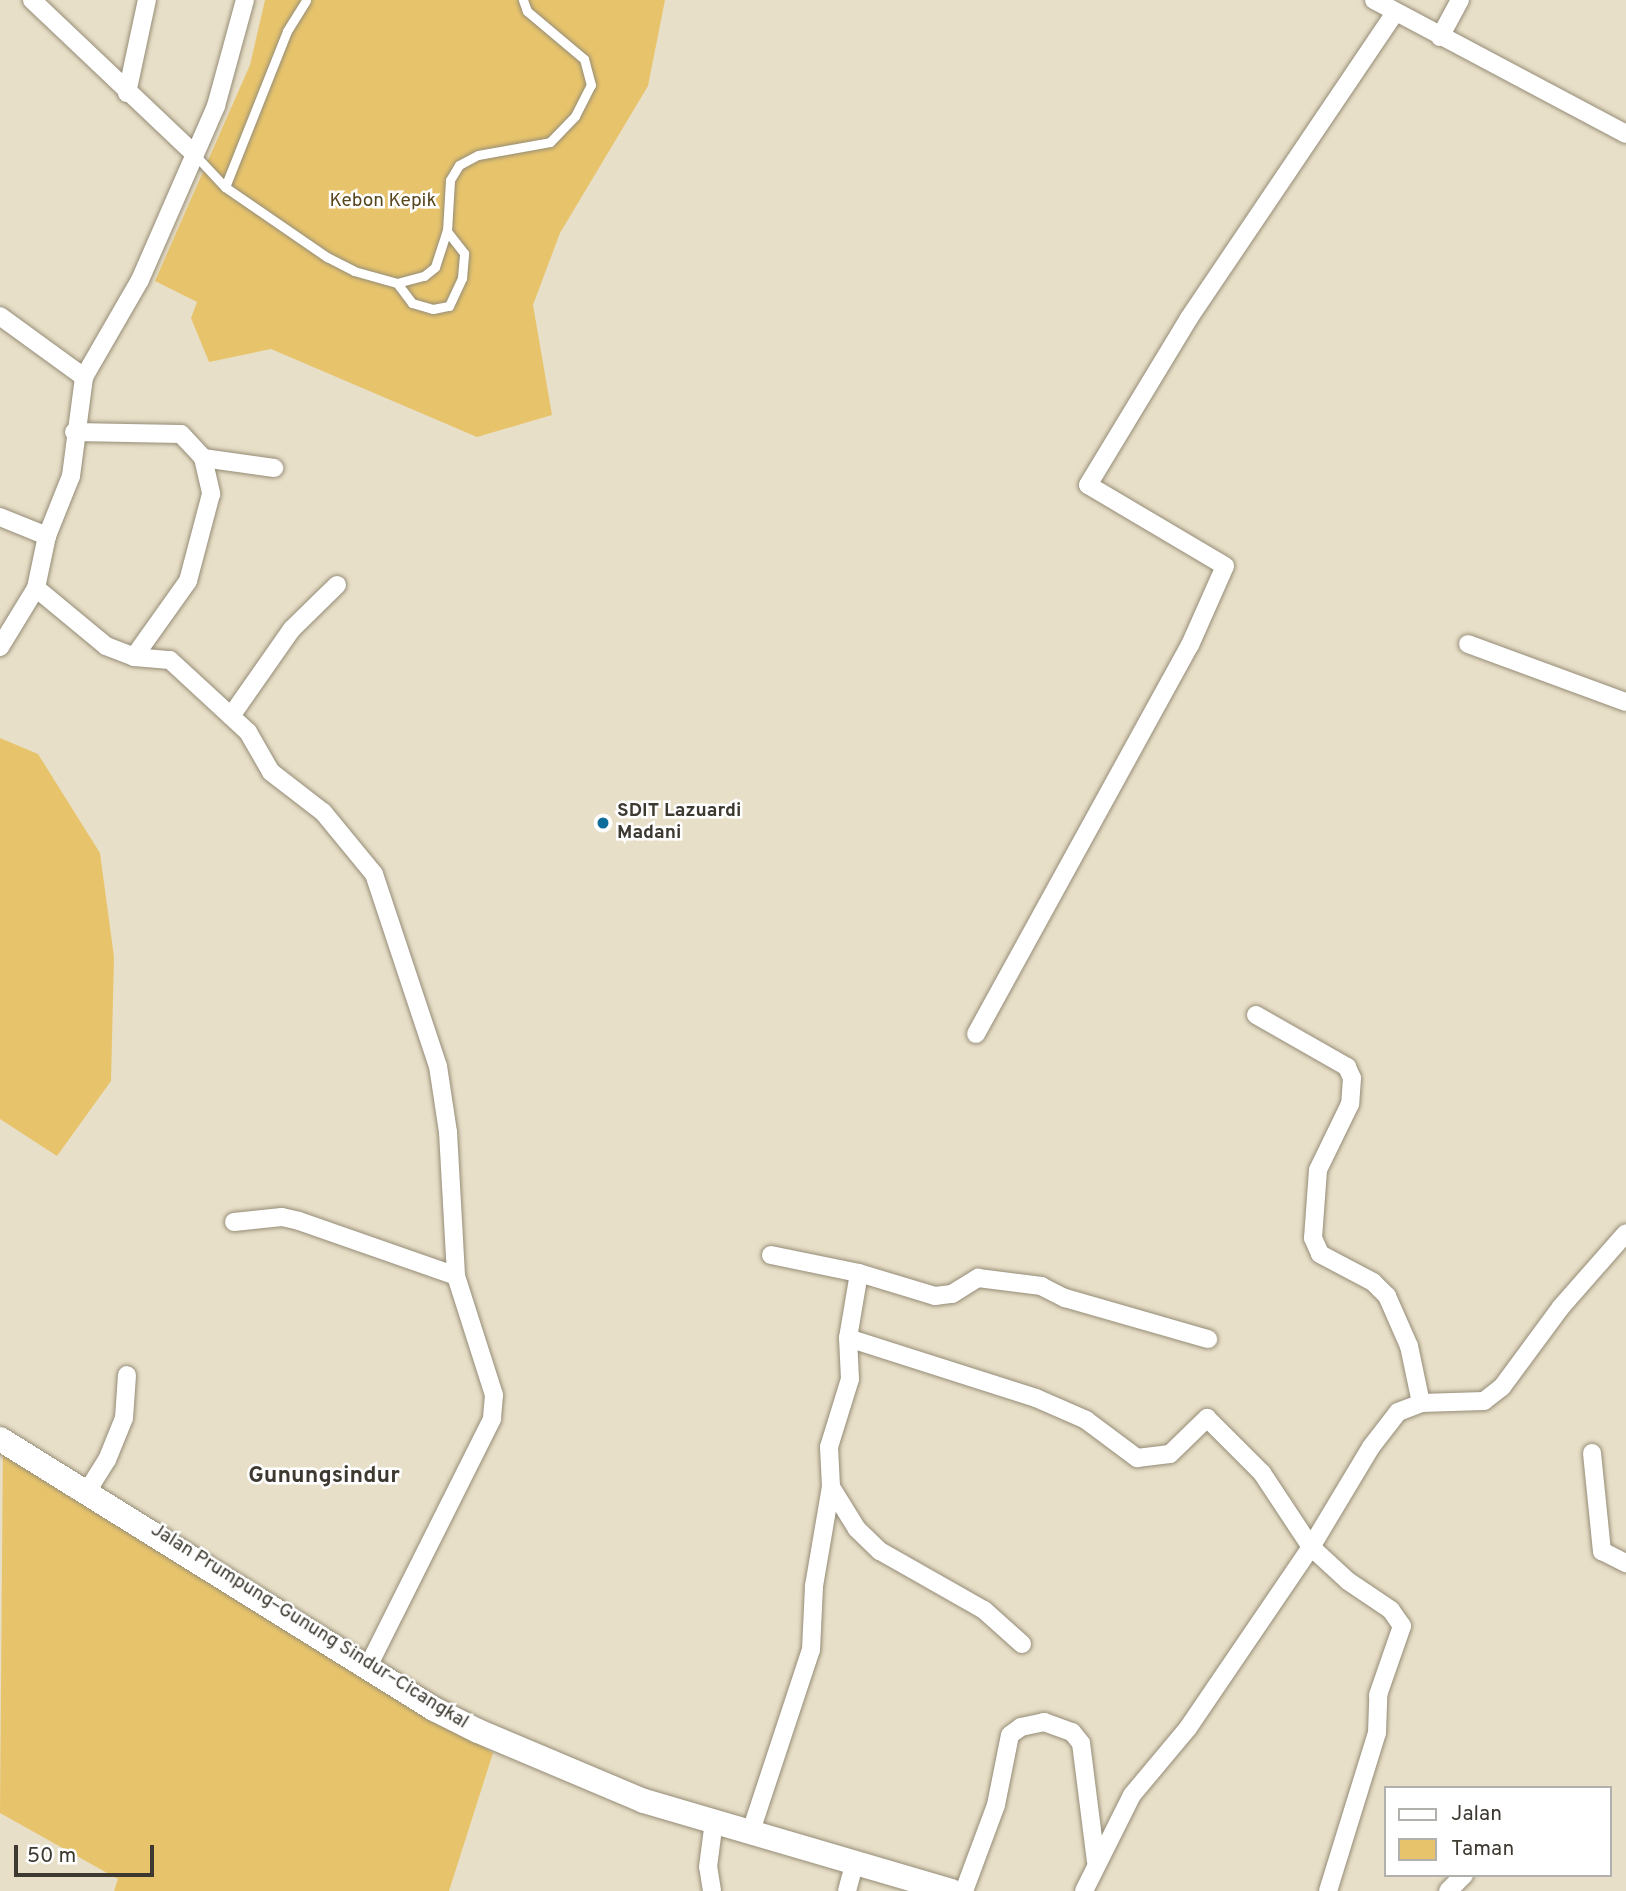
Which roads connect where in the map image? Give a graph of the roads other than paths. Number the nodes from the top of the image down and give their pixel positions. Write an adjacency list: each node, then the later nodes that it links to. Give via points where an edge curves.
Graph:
1 (33, 0): 10 (street)
2 (147, 0): 10 (street)
3 (245, 0): 12 (street, via 216,106)
4 (306, 0): 13 (lane, via 287,31)
5 (523, 0): 14 (lane, via 527,10 584,59 591,85 575,116 550,142 478,155 459,165 450,180)
6 (1374, 0): 8 (street)
7 (1461, 0): 9 (street)
8 (1395, 13): 9 (street); 31 (street, via 1189,318 1088,485 1225,566 1190,645)
9 (1440, 37): 11 (street)
10 (127, 93): 12 (street)
11 (1626, 134)
12 (193, 153): 13 (lane); 17 (street, via 140,280)
13 (225, 187): 15 (lane, via 327,257 354,271)
14 (447, 231): 15 (lane, via 435,267 424,276); 15 (lane, via 464,253 462,278 449,306 433,309 412,303)
15 (397, 282)
16 (0, 316): 17 (street)
17 (84, 377): 18 (street)
18 (74, 432): 19 (street, via 181,434); 22 (street, via 71,476)
19 (203, 458): 20 (street); 27 (street, via 211,494 188,581)
20 (274, 468)
21 (0, 517): 22 (street)
22 (47, 536): 24 (street)
23 (337, 585): 29 (street, via 292,629)
24 (36, 588): 26 (street); 27 (street, via 106,646)
25 (1468, 644): 28 (street)
26 (0, 647)
27 (134, 657): 29 (street, via 170,660)
28 (1626, 702)
29 (231, 716): 36 (street, via 248,732 271,772 323,812 374,874 438,1066 448,1132)
30 (1256, 1015): 40 (street, via 1348,1067 1350,1104 1318,1170 1313,1238 1320,1254 1373,1282 1387,1296 1409,1346)
31 (976, 1034)
32 (234, 1222): 36 (street, via 282,1217 299,1221)
33 (1626, 1233): 40 (street, via 1561,1307 1502,1387 1484,1401)
34 (771, 1255): 35 (street)
35 (859, 1273): 37 (street); 38 (street, via 935,1296 952,1294 978,1278 1041,1286 1065,1298)
36 (456, 1276): 48 (street, via 494,1395 492,1419)
37 (848, 1338): 43 (street, via 850,1379 829,1447); 45 (street, via 1036,1398 1086,1420 1137,1458 1170,1454 1208,1418 1262,1473)
38 (1208, 1339)
39 (127, 1375): 44 (street, via 124,1418 107,1460)
40 (1421, 1403): 45 (street, via 1398,1412 1371,1447)
41 (0, 1439): 44 (main road, Jalan Prumpung–Gunung Sindur–Cicangkal)
42 (1592, 1453): 46 (street, via 1602,1551)
43 (831, 1487): 47 (street, via 857,1529 880,1550 984,1610); 50 (street, via 814,1586 811,1650)
44 (88, 1490): 48 (main road, Jalan Prumpung–Gunung Sindur–Cicangkal)
45 (1311, 1547): 51 (street, via 1188,1728 1132,1795); 59 (street, via 1348,1581 1391,1610 1402,1626 1378,1695 1377,1733)
46 (1626, 1563)
47 (1022, 1644)
48 (368, 1667): 49 (main road, Jalan Prumpung–Gunung Sindur–Cicangkal, via 433,1709 563,1770)
49 (714, 1821): 50 (main road, Jalan Prumpung–Gunung Sindur–Cicangkal); 54 (street, via 708,1867)
50 (751, 1831): 52 (main road, Jalan Prumpung–Gunung Sindur–Cicangkal)
51 (1096, 1861): 57 (street, via 1081,1743 1072,1732 1044,1722 1021,1727 1010,1735 996,1805); 58 (street)
52 (855, 1862): 55 (street); 56 (main road, Jalan Prumpung–Gunung Sindur–Cicangkal)
53 (1462, 1877): 60 (street)
54 (712, 1891)
55 (847, 1891)
56 (951, 1891)
57 (964, 1891)
58 (1084, 1891)
59 (1328, 1891)
60 (1448, 1891)

